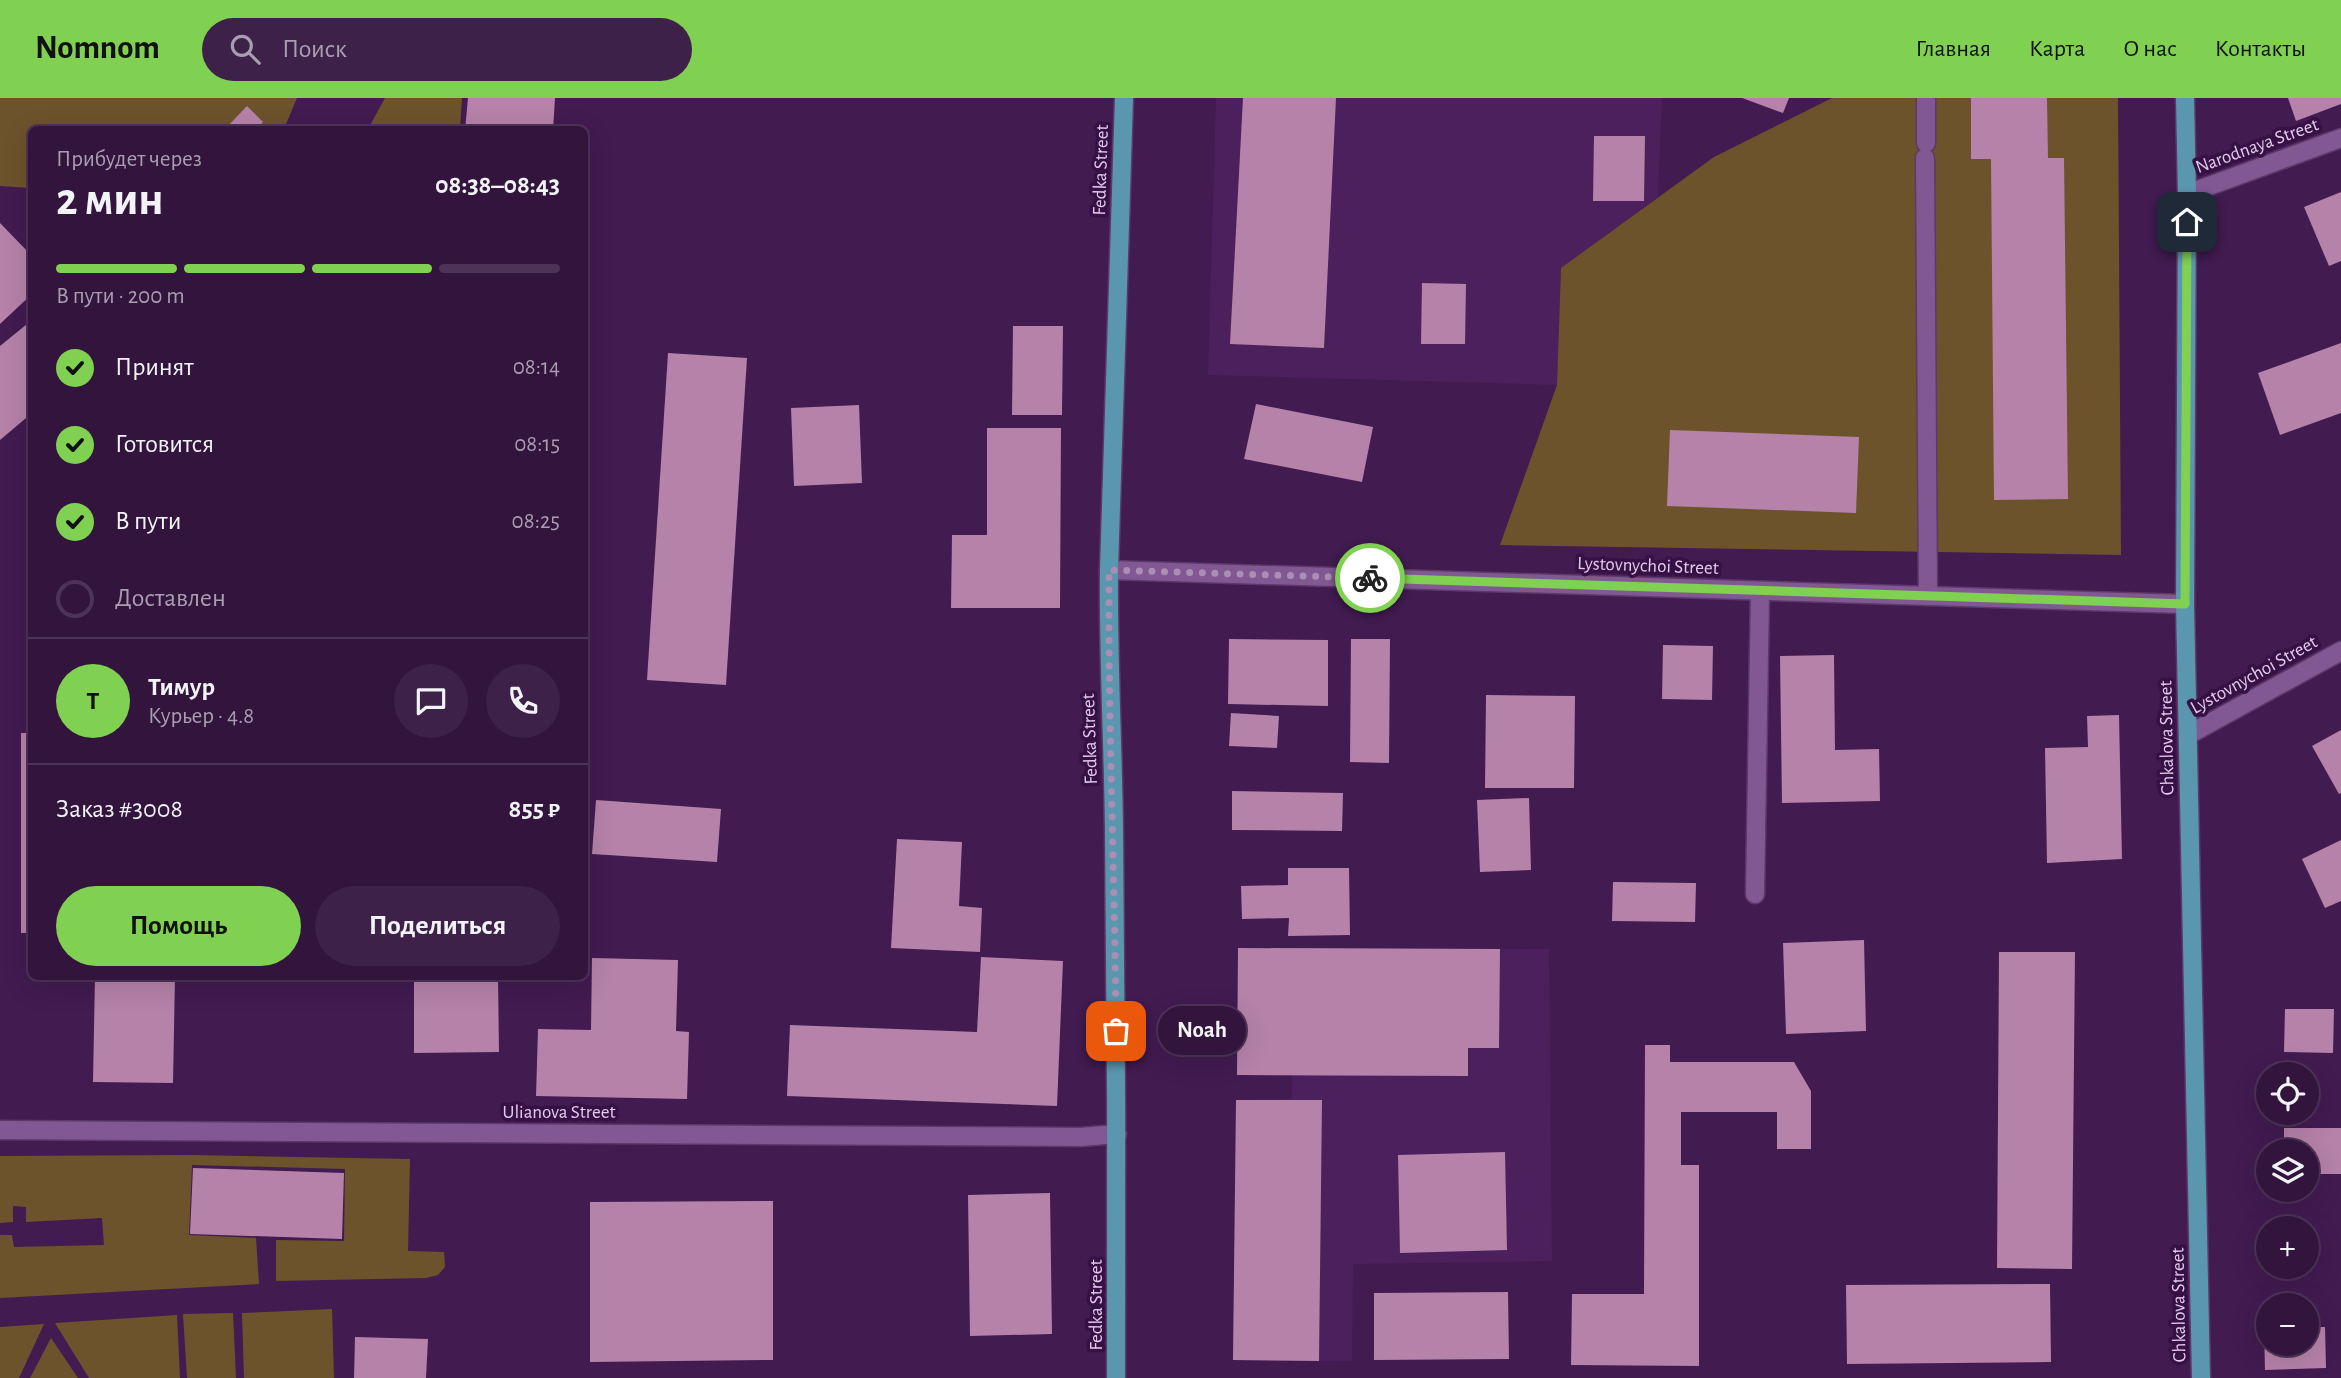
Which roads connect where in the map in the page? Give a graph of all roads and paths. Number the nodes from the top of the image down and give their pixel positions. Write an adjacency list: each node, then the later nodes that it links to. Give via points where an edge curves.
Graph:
1 (1124, 98): 6 (main road, Fedka Street)
2 (1926, 98): 8 (street)
3 (2185, 98): 5 (main road, Chkalova Street)
4 (2341, 138): 5 (street, Narodnaya Street)
5 (2187, 194): 9 (main road, Chkalova Street)
6 (1109, 570): 7 (street, Lystovnychoi Street); 14 (main road, Fedka Street)
7 (1760, 591): 8 (street, Lystovnychoi Street); 12 (street)
8 (1928, 596): 9 (street, Lystovnychoi Street)
9 (2185, 604): 11 (main road, Chkalova Street)
10 (2341, 651): 11 (street, Lystovnychoi Street)
11 (2188, 735): 16 (main road, Chkalova Street)
12 (1755, 894)
13 (0, 1130): 14 (street, Ulianova Street)
14 (1117, 1134): 15 (main road, Fedka Street)
15 (1116, 1378)
16 (2201, 1378)

